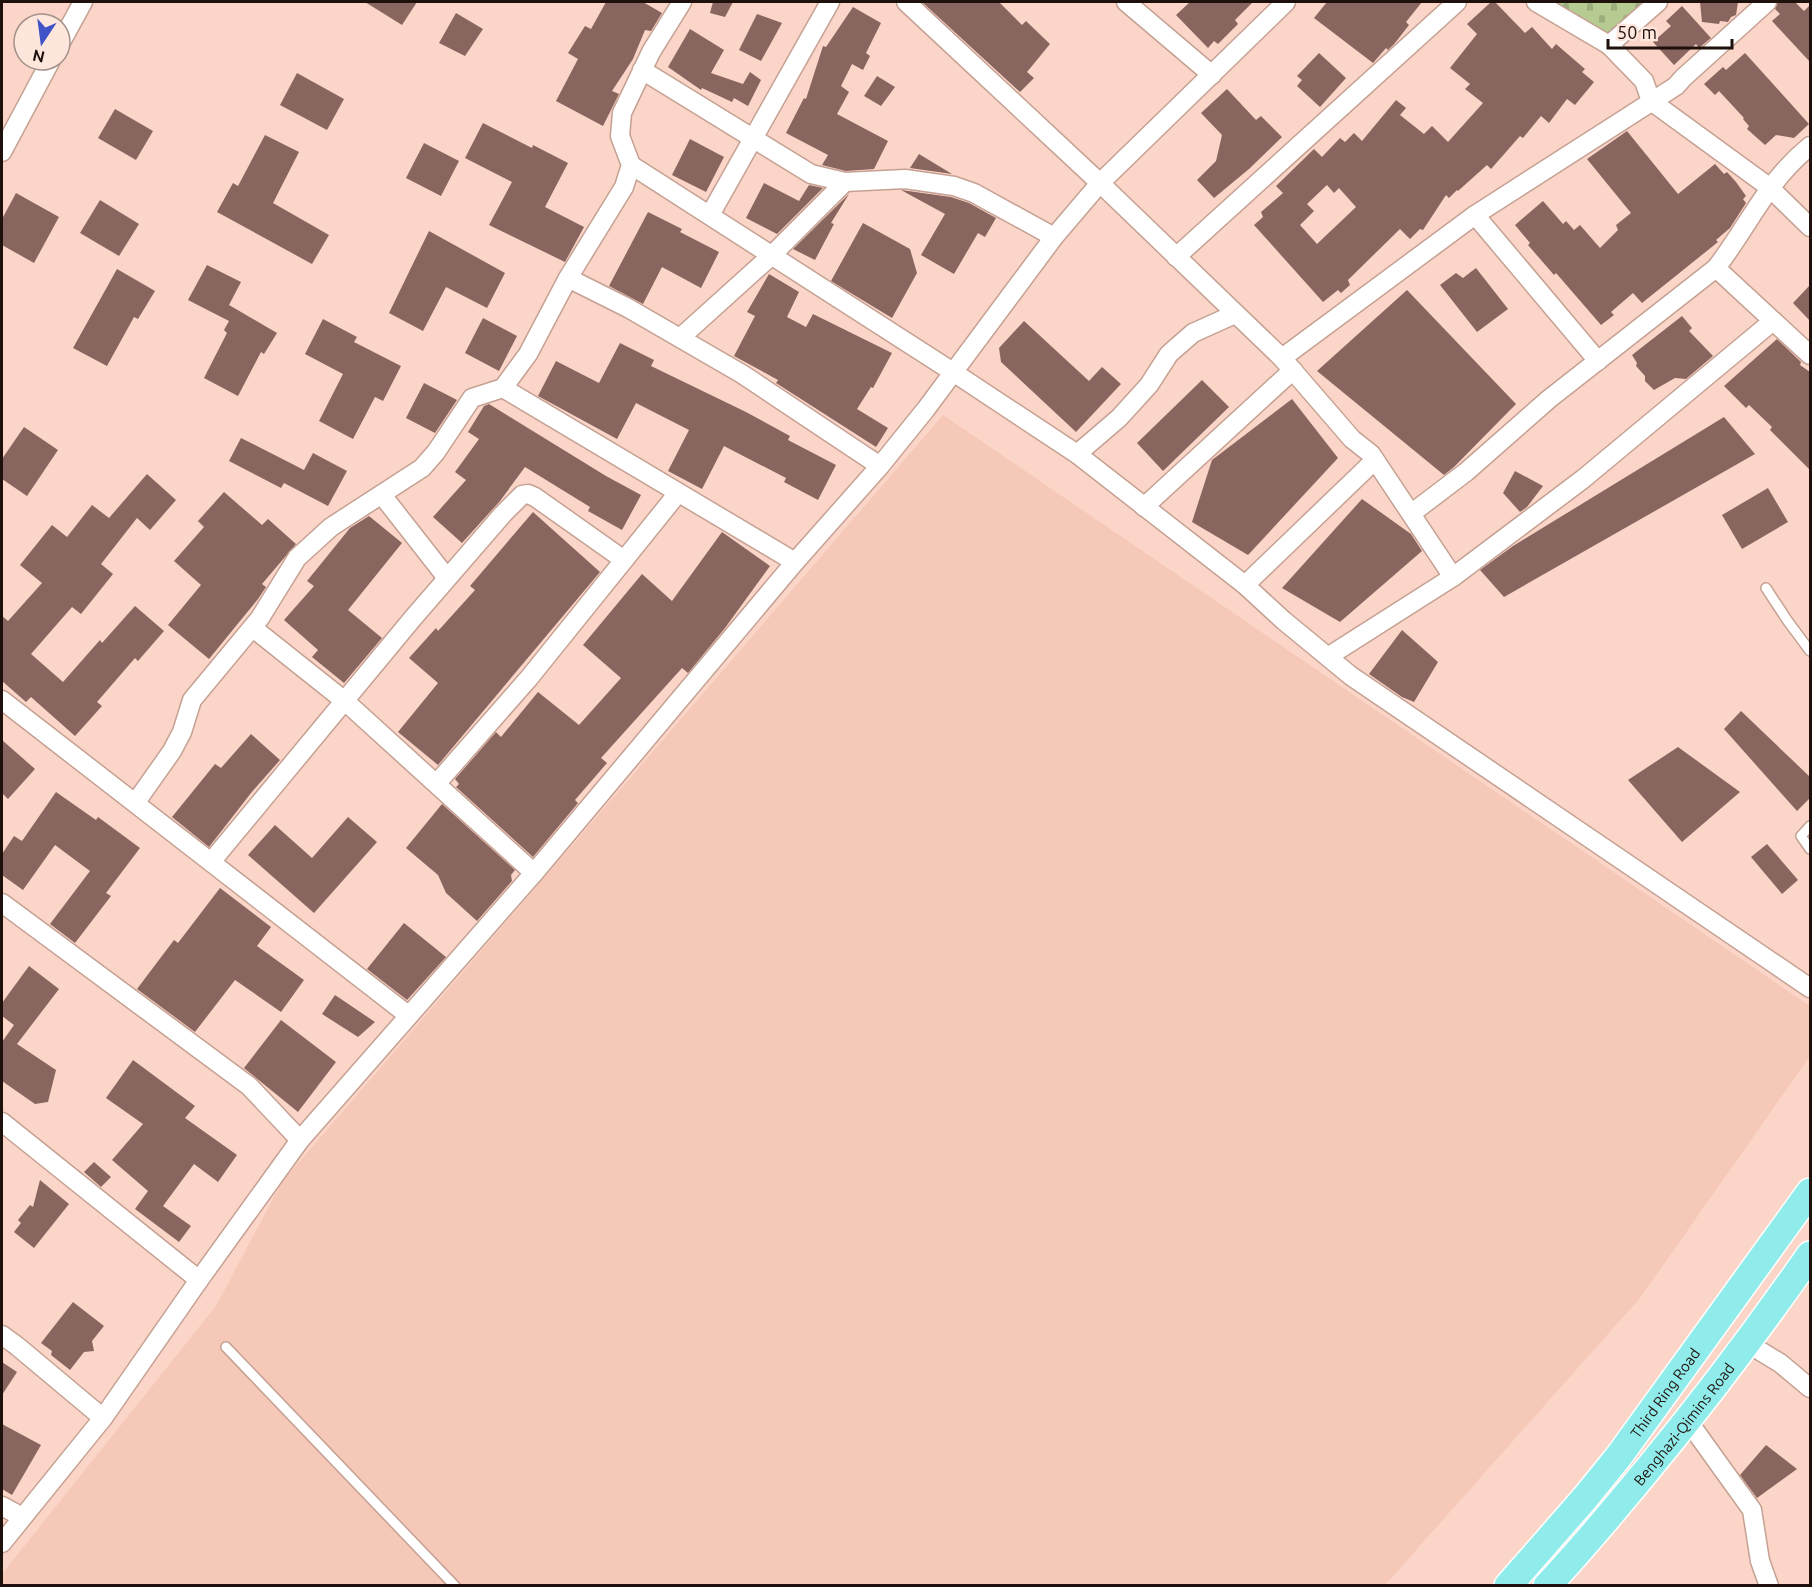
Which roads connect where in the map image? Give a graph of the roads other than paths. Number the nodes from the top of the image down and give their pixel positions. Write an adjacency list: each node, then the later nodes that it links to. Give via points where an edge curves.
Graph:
1 (83, 2): 11 (street)
2 (682, 2): 13 (street)
3 (830, 2): 17 (street)
4 (906, 2): 22 (street)
5 (1126, 2): 15 (street)
6 (1286, 2): 15 (street)
7 (1457, 2): 29 (street)
8 (1536, 2): 12 (street)
9 (1658, 2): 12 (street)
10 (1767, 2): 16 (street, via 1676,86)
11 (72, 22)
12 (1609, 45): 16 (street, via 1644,81)
13 (642, 70): 17 (street); 20 (street, via 620,122 620,136)
14 (45, 72): 19 (street)
15 (1212, 75): 22 (street)
16 (1651, 101): 23 (street); 25 (street)
17 (753, 138): 21 (street, via 811,174); 24 (street)
18 (1810, 146): 23 (street)
19 (2, 152)
20 (630, 165): 24 (street); 31 (street, via 621,194)
21 (845, 182): 27 (street, via 905,179 954,186); 28 (street)
22 (1100, 183): 27 (street); 29 (street)
23 (1769, 187): 26 (street); 30 (street)
24 (710, 215): 28 (street)
25 (1475, 215): 36 (street); 37 (street)
26 (1810, 227)
27 (1054, 237): 38 (street)
28 (772, 255): 34 (street); 38 (street)
29 (1176, 257): 32 (street)
30 (1716, 268): 33 (street); 36 (street)
31 (568, 278): 34 (street); 39 (street, via 528,354)
32 (1236, 314): 37 (street); 40 (street, via 1193,333 1169,354 1149,386)
33 (1773, 321): 35 (street); 49 (street, via 1583,479)
34 (680, 338): 42 (street, via 781,399)
35 (1810, 355)
36 (1598, 362): 46 (street)
37 (1288, 364): 41 (street); 45 (street)
38 (953, 372): 40 (street); 42 (street)
39 (503, 388): 43 (street); 44 (street, via 472,398 429,461)
40 (1077, 454): 45 (street)
41 (1375, 460): 46 (street); 51 (street)
42 (880, 466): 48 (street)
43 (678, 493): 47 (street); 48 (street)
44 (382, 495): 50 (street); 53 (street, via 331,527 297,558)
45 (1144, 507): 51 (street)
46 (1412, 513): 49 (street)
47 (624, 560): 50 (street, via 532,495 525,494); 58 (street)
48 (795, 562): 63 (street)
49 (1453, 577): 55 (street)
50 (447, 578): 57 (street)
51 (1245, 585): 55 (street)
52 (1766, 588): 54 (lane)
53 (253, 628): 57 (street); 59 (street, via 192,700 172,751)
54 (1810, 651)
55 (1329, 656): 65 (street, via 1361,683)
56 (2, 699): 59 (street)
57 (345, 702): 58 (street); 62 (street)
58 (438, 783): 63 (street)
59 (136, 802): 62 (street)
60 (1810, 826): 61 (lane, via 1801,836)
61 (1810, 849)
62 (211, 862): 66 (street)
63 (534, 873): 66 (street)
64 (2, 903): 68 (street, via 249,1086)
65 (1810, 988)
66 (408, 1015): 68 (street)
67 (2, 1122): 71 (street)
68 (300, 1140): 71 (street)
69 (1810, 1192): 82 (main road, Third Ring Road, via 1619,1456)
70 (1810, 1255): 73 (main road, Benghazi-Qimins Road)
71 (199, 1280): 76 (street)
72 (2, 1335): 76 (street)
73 (1747, 1343): 75 (street); 77 (main road, Benghazi-Qimins Road)
74 (226, 1347): 81 (lane)
75 (1810, 1388)
76 (104, 1418): 79 (street)
77 (1688, 1421): 83 (main road, Benghazi-Qimins Road, via 1606,1522); 84 (street, via 1752,1510 1760,1561)
78 (2, 1506): 79 (street)
79 (22, 1517): 80 (street)
80 (2, 1543)
81 (454, 1586)
82 (1508, 1586)
83 (1547, 1586)
84 (1769, 1586)

